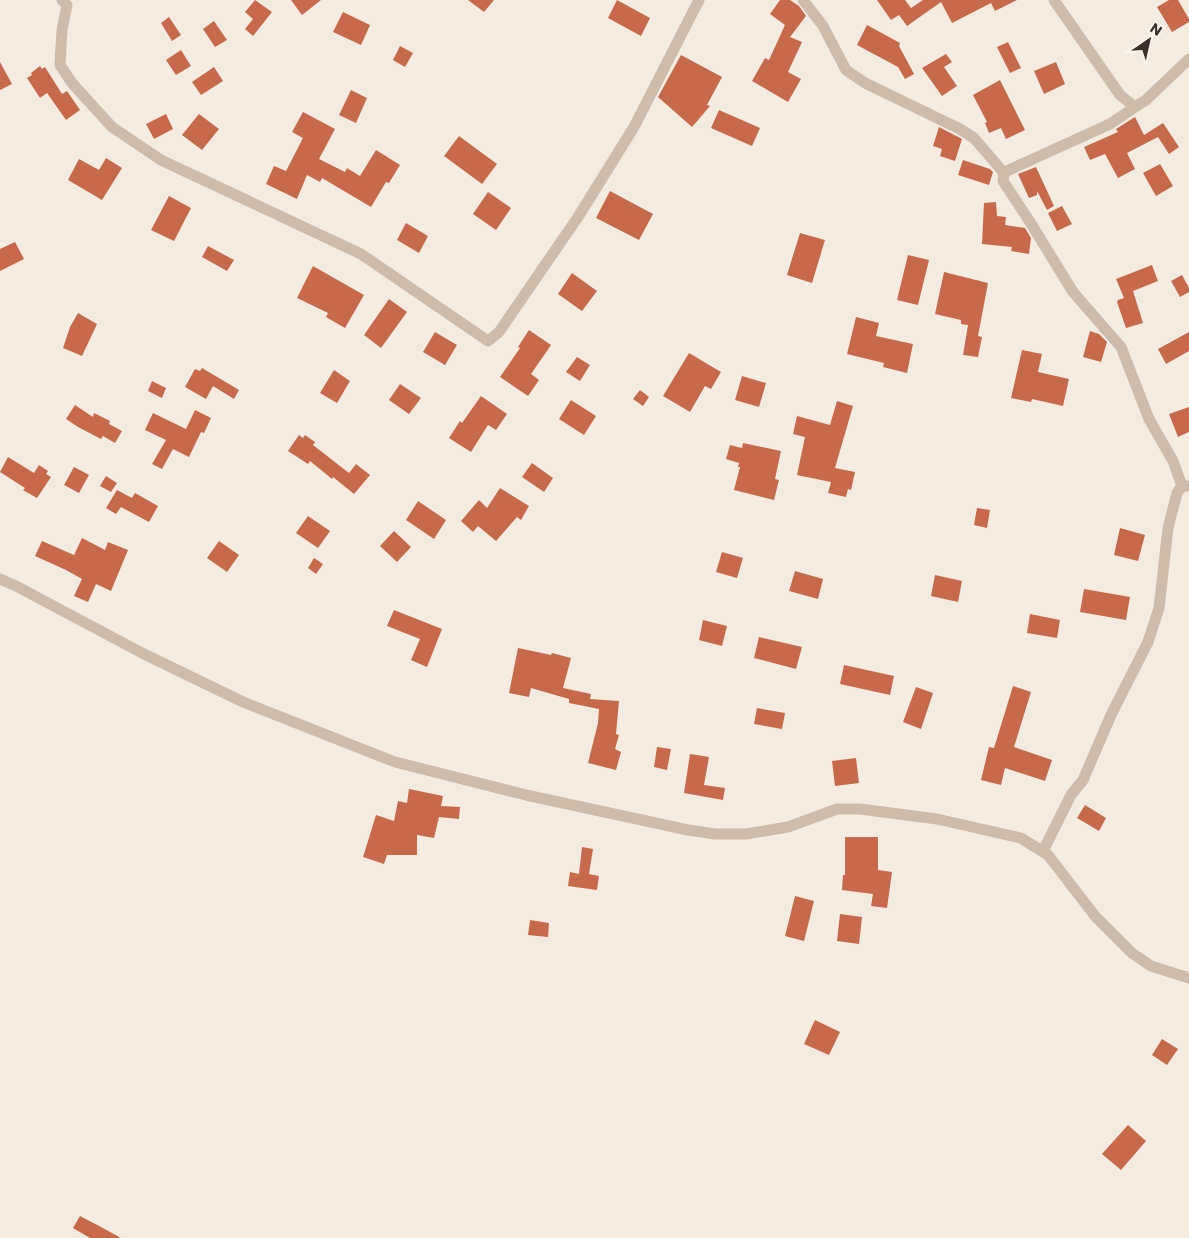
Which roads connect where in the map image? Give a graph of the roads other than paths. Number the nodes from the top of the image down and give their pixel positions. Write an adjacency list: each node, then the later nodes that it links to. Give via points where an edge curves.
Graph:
1 (62, 0): 2 (street, via 67,5 60,66 112,127 160,160 361,254 488,341 499,332 578,217 634,127)
2 (699, 0)
3 (803, 0): 7 (street, via 823,26 846,70 865,83 974,138)
4 (1054, 0): 6 (street, via 1120,95)
5 (1189, 60): 6 (street)
6 (1135, 107): 7 (street, via 1110,124)
7 (1004, 174): 8 (street, via 1007,190 1073,292 1121,347 1149,419)
8 (1185, 486): 10 (street, via 1177,493 1168,528 1159,608 1148,642 1083,780 1071,795)
9 (0, 579): 10 (street, via 243,702 395,762 526,795 715,834 746,834 788,827 837,809 860,809 937,819 1021,838)
10 (1043, 851): 11 (street, via 1095,916 1132,953 1150,966)
11 (1189, 978)

